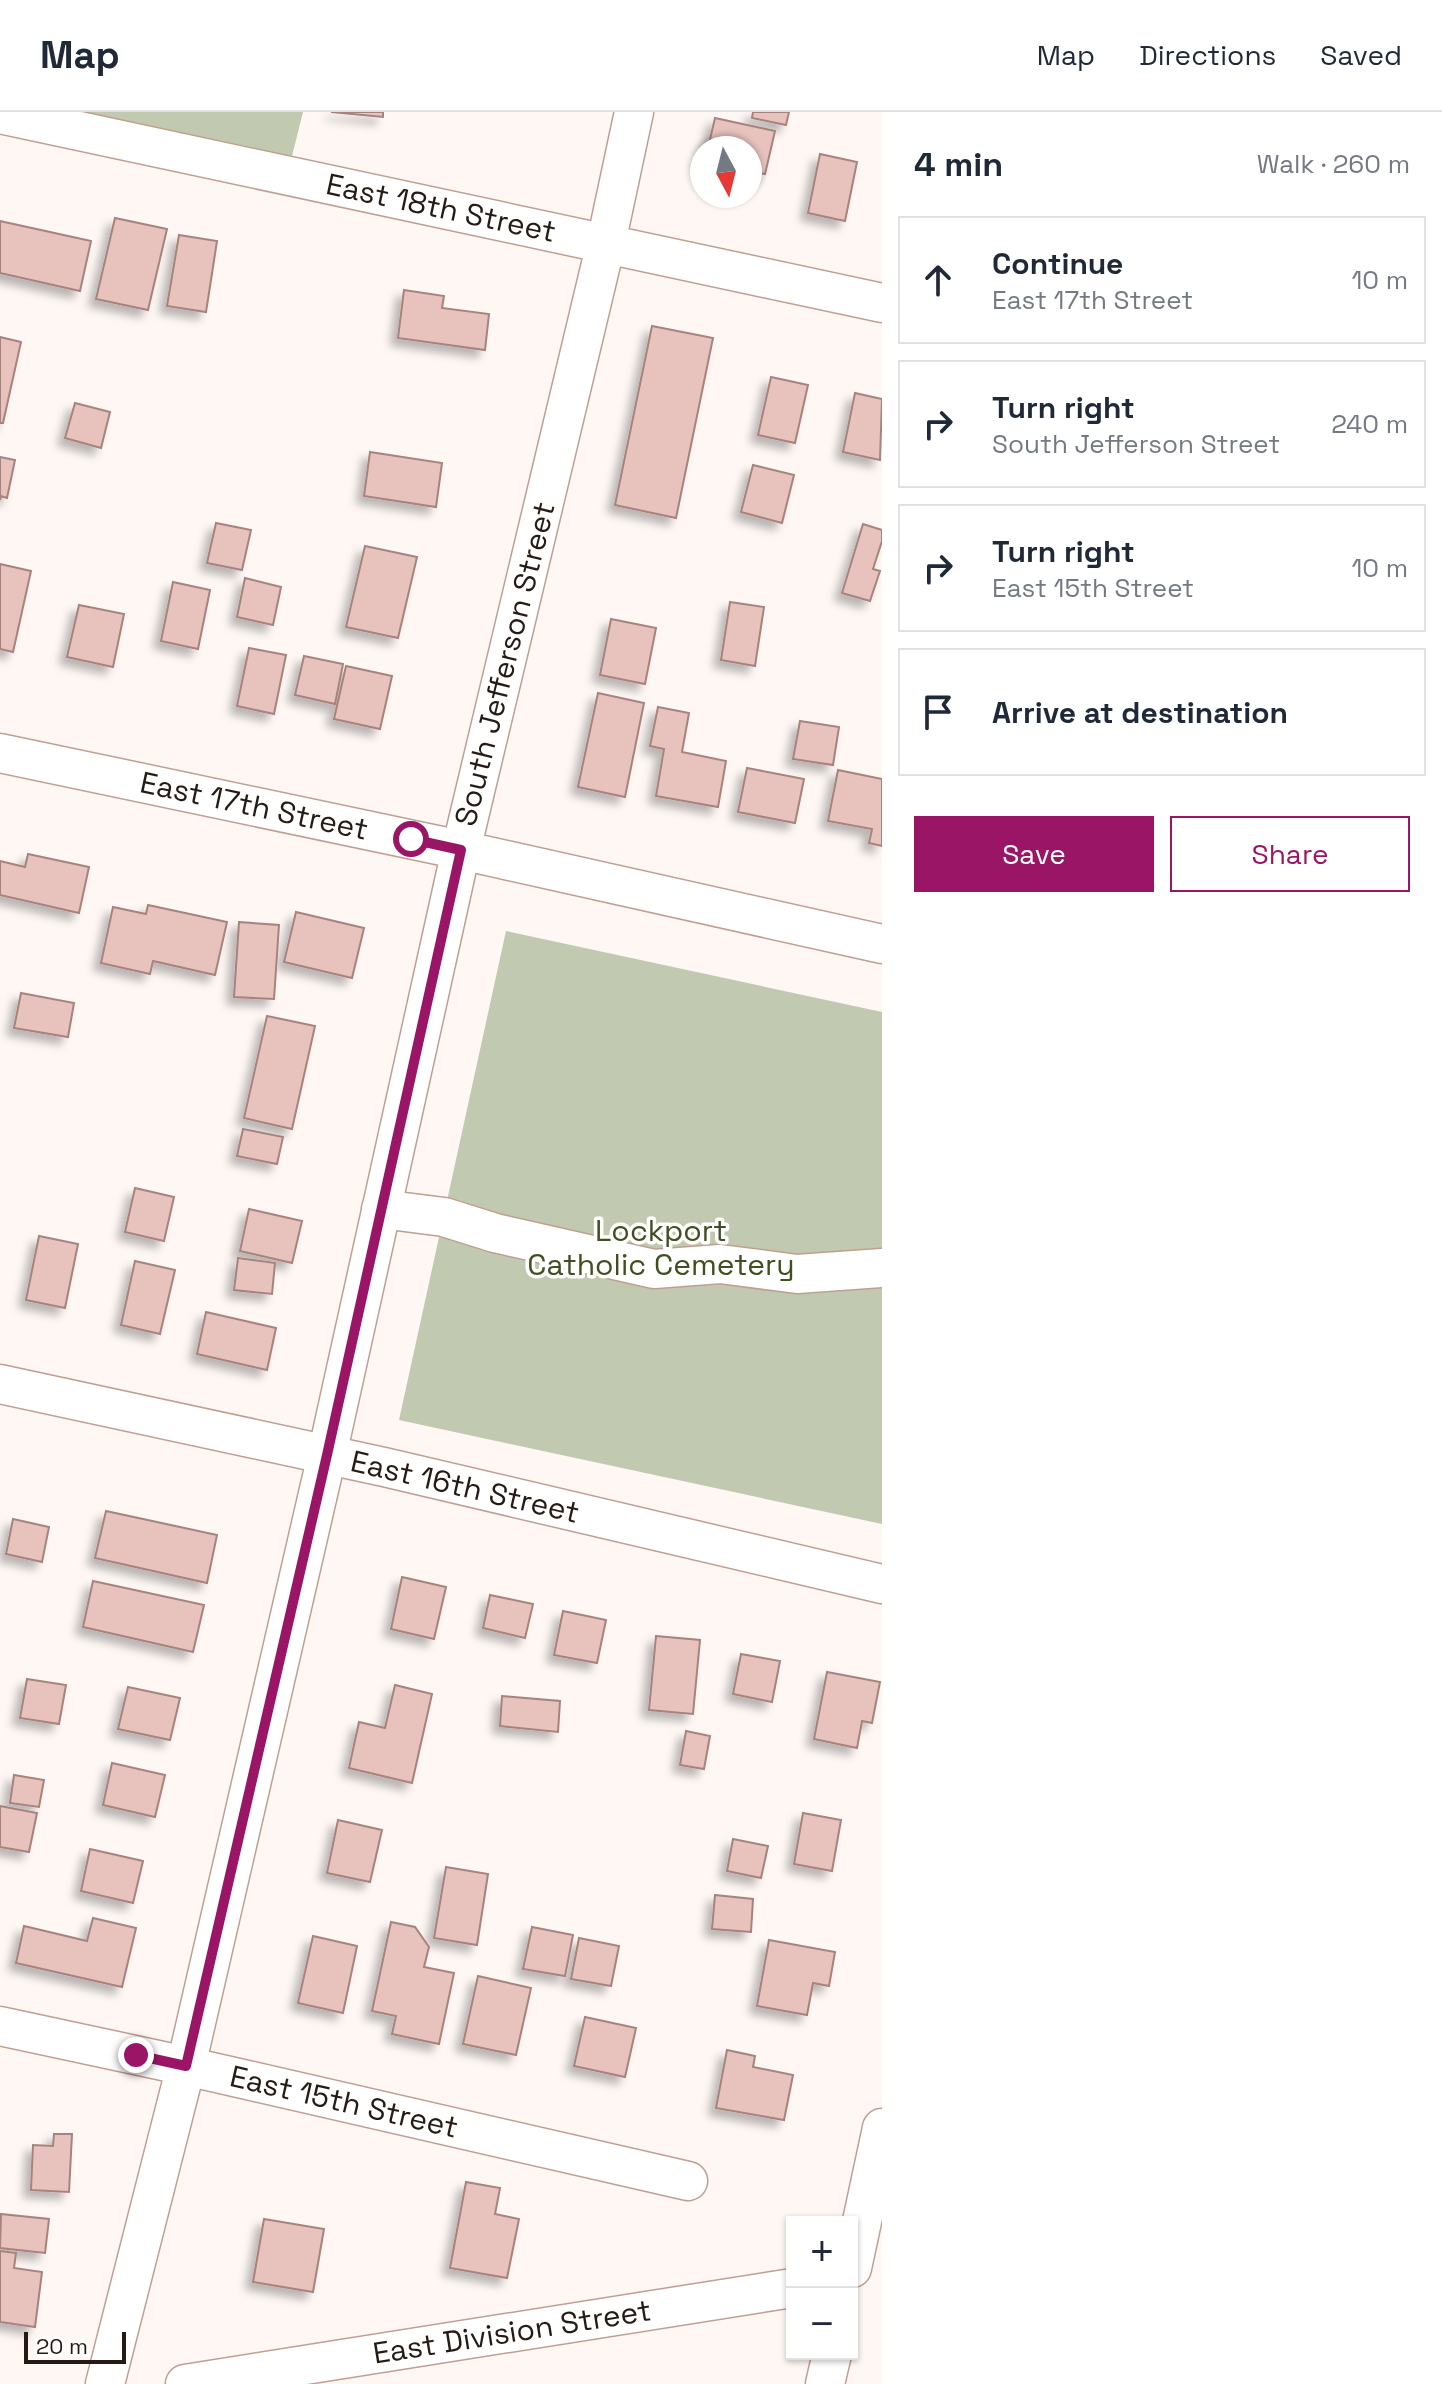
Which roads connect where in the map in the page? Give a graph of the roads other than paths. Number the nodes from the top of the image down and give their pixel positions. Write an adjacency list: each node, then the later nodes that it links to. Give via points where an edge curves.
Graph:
1 (634, 112): 3 (street, South Jefferson Street)
2 (0, 114): 3 (street, East 18th Street)
3 (606, 243): 4 (street, East 18th Street); 6 (street, South Jefferson Street)
4 (882, 303)
5 (0, 753): 6 (street, East 17th Street)
6 (461, 850): 7 (street, East 17th Street); 8 (street, South Jefferson Street)
7 (882, 944)
8 (381, 1209): 9 (street, via 444,1217 654,1269 720,1264 797,1274); 11 (street, South Jefferson Street)
9 (882, 1268)
10 (0, 1384): 11 (street, East 16th Street)
11 (327, 1455): 12 (street, East 16th Street); 14 (street, South Jefferson Street)
12 (882, 1584)
13 (0, 2026): 14 (street, East 15th Street)
14 (186, 2066): 16 (street, East 15th Street); 22 (street, South Jefferson Street)
15 (882, 2128): 17 (street)
16 (688, 2181)
17 (858, 2240)
18 (882, 2273): 19 (street)
19 (858, 2277)
20 (786, 2289): 23 (street, East Division Street)
21 (831, 2360): 24 (street)
22 (105, 2384)
23 (185, 2384)
24 (825, 2384)

